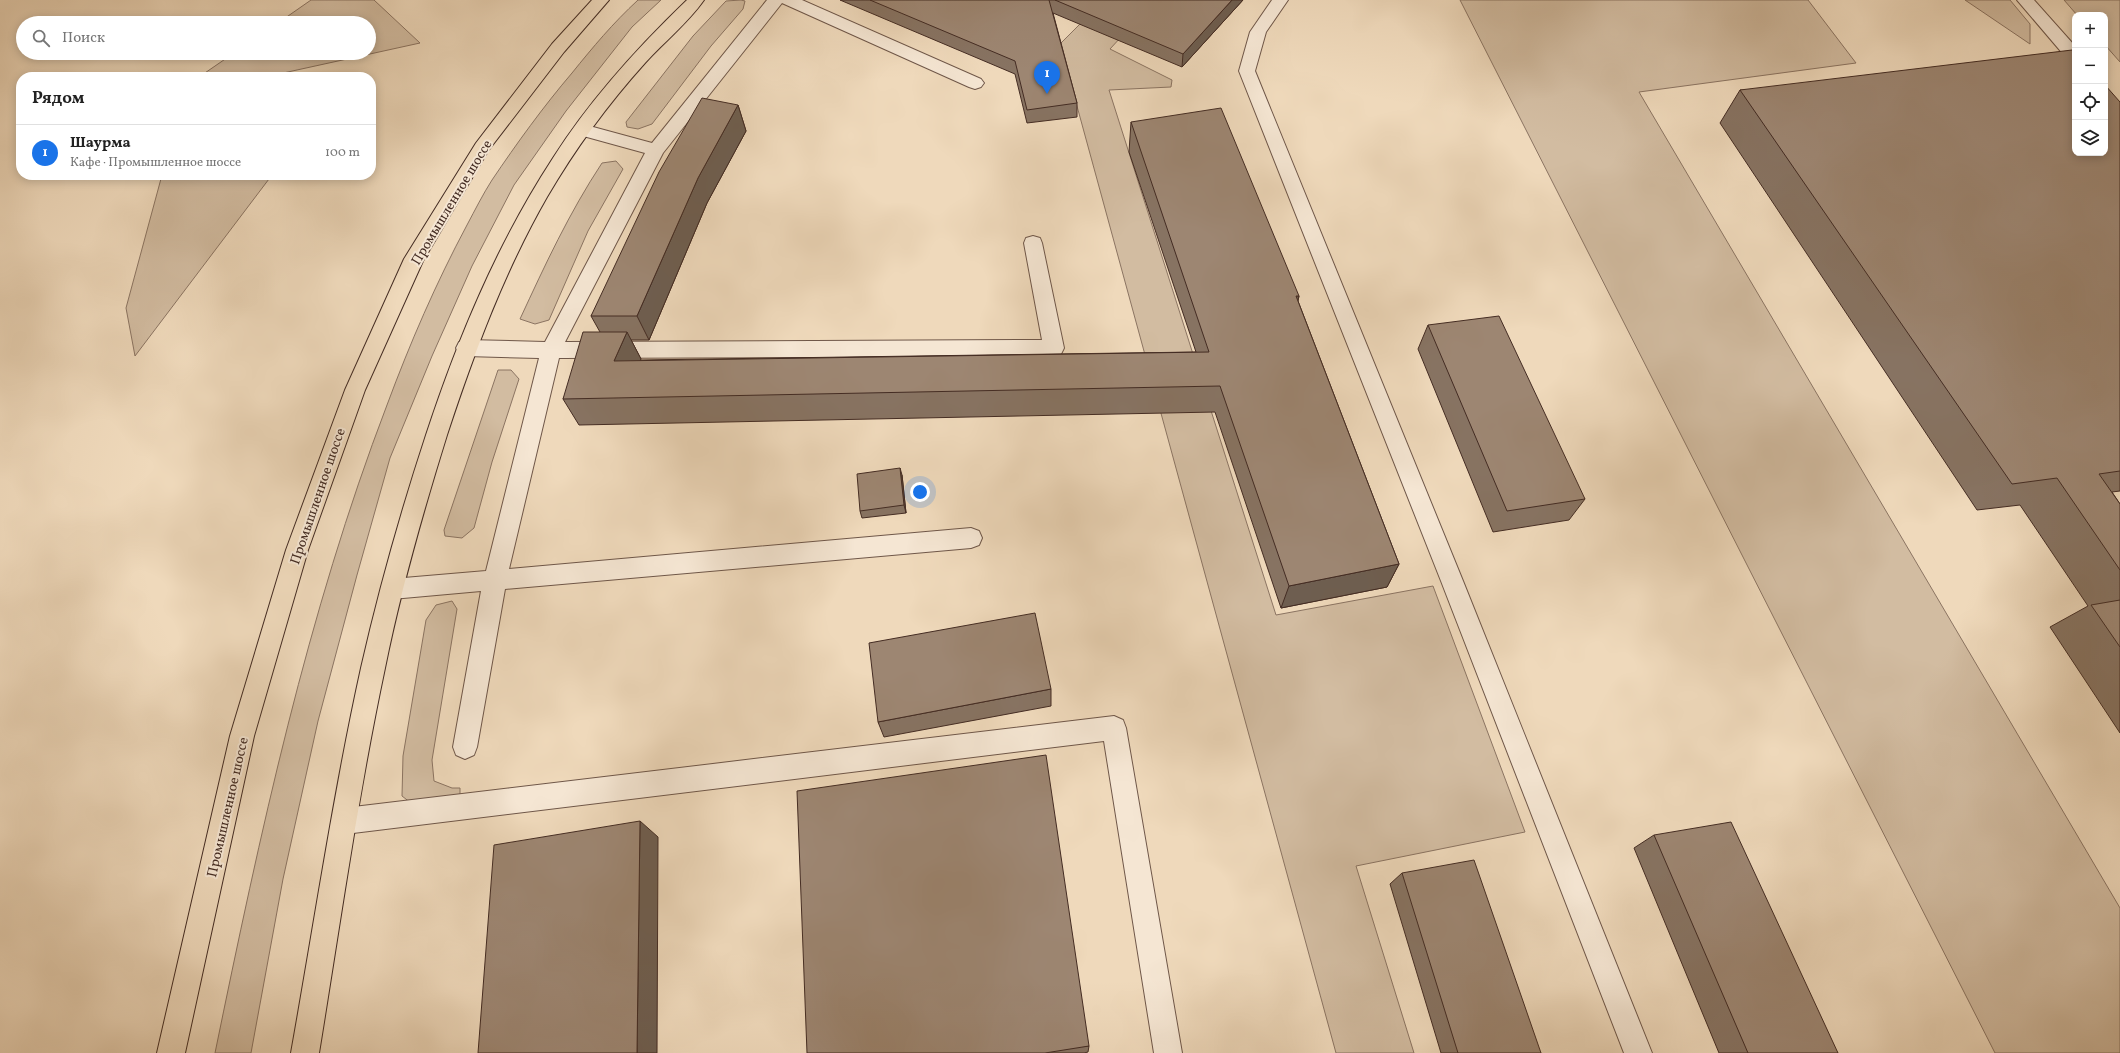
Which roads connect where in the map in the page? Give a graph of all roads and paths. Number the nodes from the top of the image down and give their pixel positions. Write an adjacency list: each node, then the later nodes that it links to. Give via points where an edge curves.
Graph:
1 (601, 0): 19 (main road, Промышленное шоссе, via 558,48 482,147 414,259 355,390 297,550 242,736)
2 (696, 0): 9 (main road, via 618,84)
3 (776, 0): 10 (lane)
4 (788, 0): 8 (lane)
5 (1280, 0): 22 (lane, via 1258,32 1247,71)
6 (2025, 0): 7 (lane)
7 (2072, 54)
8 (975, 83)
9 (582, 130): 10 (lane); 12 (main road, via 551,177 504,260)
10 (656, 150): 13 (lane)
11 (1033, 244): 13 (lane, via 1054,348)
12 (466, 348): 13 (lane); 16 (main road, via 426,465)
13 (551, 350): 15 (lane)
14 (971, 538): 15 (lane)
15 (495, 579): 16 (lane); 17 (lane)
16 (392, 588): 18 (main road, via 365,706)
17 (465, 747)
18 (345, 821): 20 (main road); 21 (lane, via 1114,728)
19 (171, 1053)
20 (305, 1053)
21 (1168, 1053)
22 (1638, 1053)

